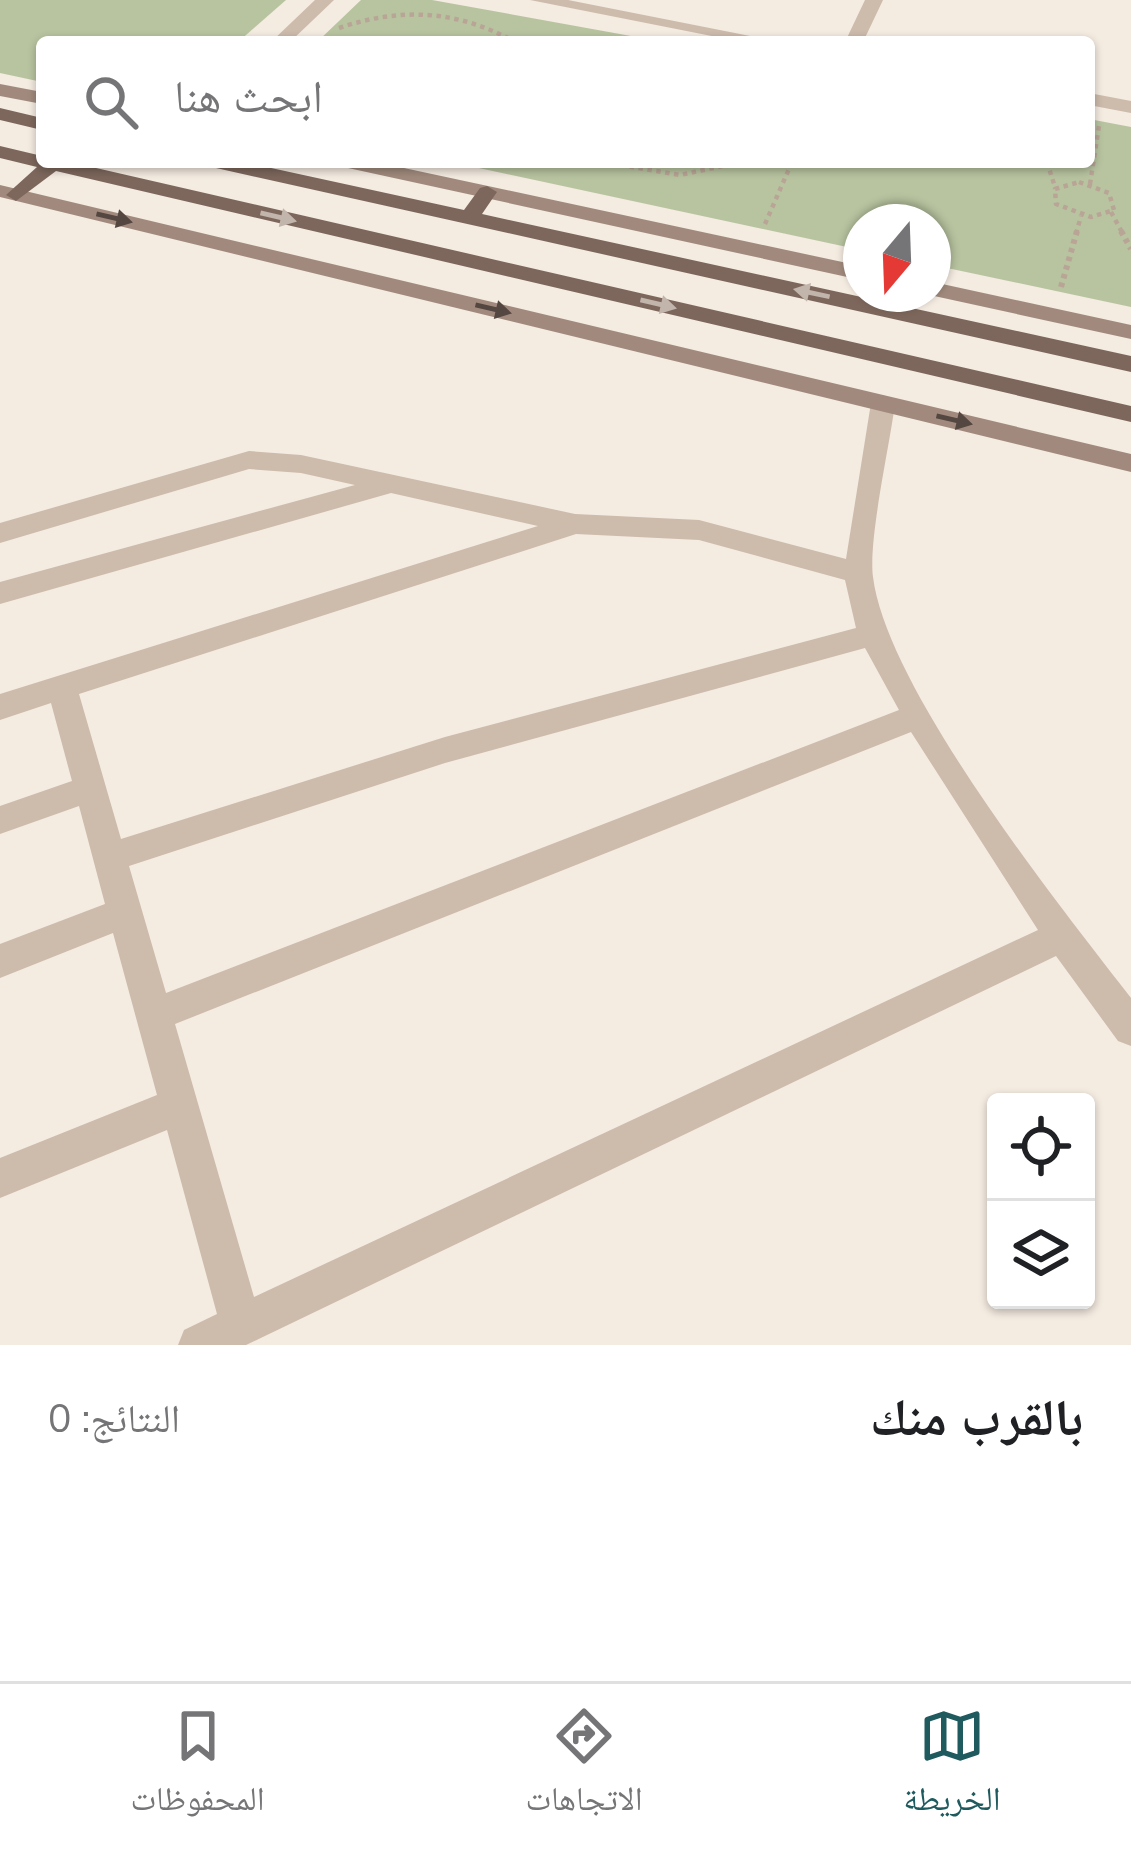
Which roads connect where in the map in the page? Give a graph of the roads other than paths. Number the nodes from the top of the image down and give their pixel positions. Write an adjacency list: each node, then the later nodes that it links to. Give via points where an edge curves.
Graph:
1 (326, 0): 4 (street)
2 (539, 0): 5 (street)
3 (874, 0): 6 (street)
4 (287, 36)
5 (739, 36)
6 (857, 36)
7 (0, 90): 8 (street)
8 (36, 97)
9 (1095, 100): 10 (street)
10 (1131, 107)
11 (0, 114): 12 (main road)
12 (36, 123)
13 (0, 152): 14 (main road)
14 (36, 160)
15 (46, 168): 20 (main road)
16 (69, 168): 27 (main road, one-way to 27)
17 (243, 168): 21 (main road)
18 (376, 168): 19 (street)
19 (487, 192): 21 (main road); 22 (street)
20 (5, 198): 26 (street, one-way to 26)
21 (469, 218): 25 (main road, one-way to 21)
22 (843, 269)
23 (951, 293): 24 (street)
24 (1131, 332)
25 (1131, 364)
26 (883, 403): 28 (street, one-way to 28); 32 (street)
27 (1131, 414)
28 (1131, 463)
29 (387, 485): 30 (street); 31 (street, via 249,460); 33 (street)
30 (575, 524): 32 (street, via 699,530); 35 (street)
31 (0, 533)
32 (858, 573): 34 (street)
33 (0, 593)
34 (872, 634): 37 (street); 40 (street, via 445,750)
35 (62, 688): 36 (street); 38 (street)
36 (0, 707)
37 (915, 717): 42 (street); 44 (street)
38 (91, 788): 39 (street); 40 (street)
39 (0, 820)
40 (110, 856): 41 (street)
41 (125, 912): 43 (street); 44 (street)
42 (1062, 936): 45 (street); 48 (street)
43 (0, 961)
44 (154, 1015): 46 (street)
45 (1131, 1028)
46 (180, 1106): 47 (street); 48 (street)
47 (0, 1178)
48 (242, 1324): 49 (street)
49 (199, 1345)

